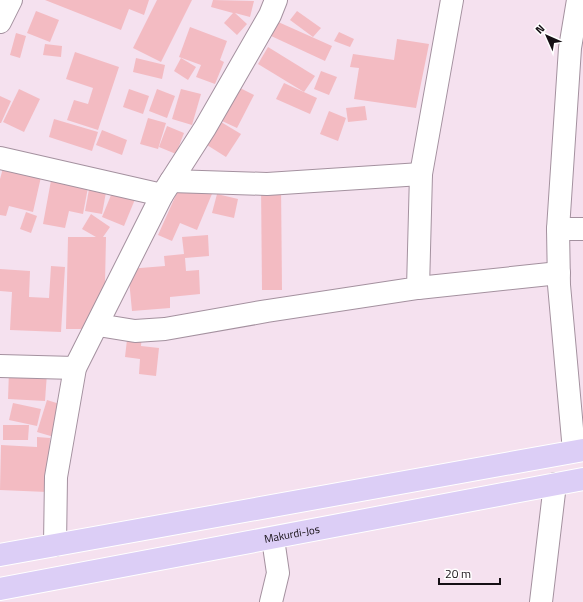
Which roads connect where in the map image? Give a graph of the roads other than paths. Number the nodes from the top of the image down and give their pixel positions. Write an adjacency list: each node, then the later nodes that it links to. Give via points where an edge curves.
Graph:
1 (11, 0): 5 (street)
2 (276, 0): 8 (street, via 270,15 209,121)
3 (452, 0): 7 (street)
4 (578, 0): 9 (street, via 570,48)
5 (0, 22)
6 (0, 158): 8 (street)
7 (422, 174): 8 (street); 12 (street)
8 (166, 188): 13 (street)
9 (558, 229): 10 (street); 11 (street)
10 (583, 229)
11 (559, 273): 12 (street); 16 (street)
12 (418, 288): 13 (street, via 165,329 135,331)
13 (98, 325): 15 (street)
14 (0, 366): 15 (street)
15 (75, 368): 20 (street, via 56,477)
16 (578, 450): 20 (highway)
17 (583, 479): 18 (highway, Makurdi-Jos)
18 (555, 484): 19 (highway, Makurdi-Jos); 24 (street)
19 (273, 539): 22 (highway, Makurdi-Jos); 23 (street, via 278,573)
20 (55, 546): 21 (highway)
21 (0, 555)
22 (0, 589)
23 (271, 602)
24 (541, 602)

